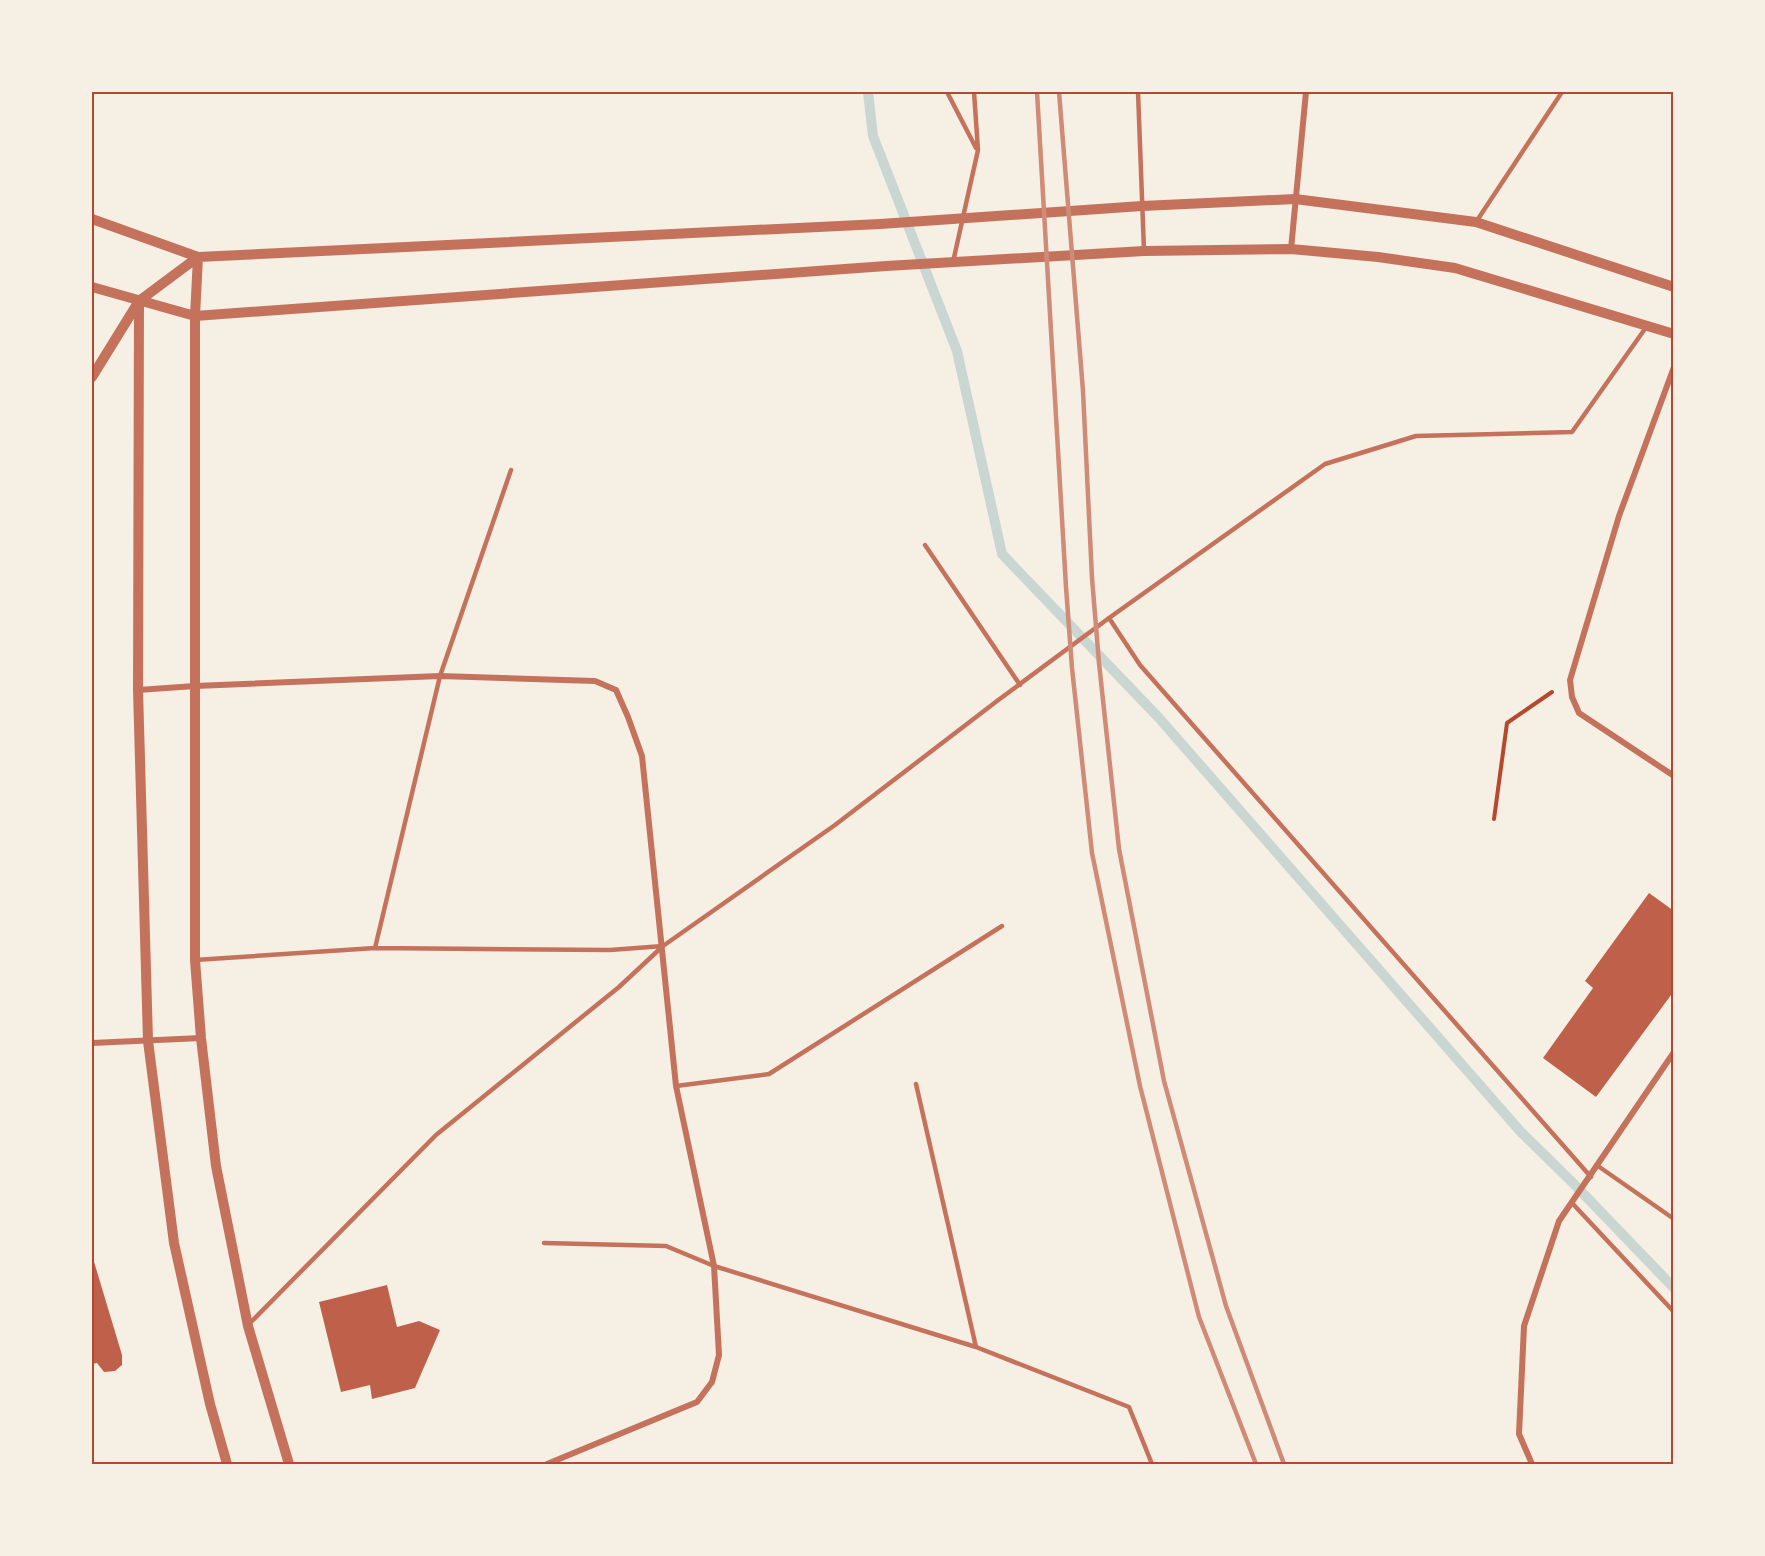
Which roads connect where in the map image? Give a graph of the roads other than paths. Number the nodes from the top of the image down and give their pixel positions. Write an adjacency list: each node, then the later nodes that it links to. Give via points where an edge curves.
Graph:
1 (947, 92): 6 (lane)
2 (974, 92): 6 (lane)
3 (1138, 92): 8 (lane)
4 (1306, 92): 7 (street)
5 (1562, 92): 11 (lane)
6 (978, 150): 10 (lane)
7 (1295, 199): 8 (street); 11 (street); 12 (street)
8 (1142, 206): 10 (street); 13 (lane)
9 (92, 219): 14 (street)
10 (963, 219): 14 (street); 15 (lane)
11 (1476, 222): 17 (street)
12 (1291, 249): 13 (street); 20 (street, via 1455,268)
13 (1144, 251): 15 (street)
14 (198, 257): 18 (street); 19 (street)
15 (953, 262): 19 (street)
16 (92, 287): 18 (street)
17 (1674, 287)
18 (139, 301): 19 (street); 23 (street); 30 (street)
19 (195, 316): 29 (street)
20 (1647, 326): 21 (street); 26 (lane, via 1572,432 1416,436 1325,464)
21 (1674, 334)
22 (1674, 367): 31 (street, via 1619,516 1570,680 1579,713)
23 (92, 377)
24 (511, 470): 27 (lane)
25 (925, 545): 28 (lane)
26 (1109, 618): 28 (lane); 43 (lane, via 1140,665)
27 (440, 676): 29 (street); 33 (street, via 595,681 616,690 642,756); 34 (lane)
28 (1020, 684): 33 (lane, via 835,825)
29 (195, 686): 30 (street); 35 (street)
30 (138, 690): 37 (street)
31 (1674, 776)
32 (1002, 926): 41 (lane, via 769,1074)
33 (663, 946): 34 (lane, via 610,950); 41 (street); 49 (lane, via 619,987 436,1135)
34 (375, 948): 35 (lane)
35 (195, 960): 36 (street)
36 (201, 1038): 37 (street); 49 (street, via 216,1166)
37 (148, 1041): 38 (street); 51 (street, via 174,1243)
38 (92, 1043)
39 (1674, 1053): 42 (street)
40 (916, 1084): 50 (lane)
41 (676, 1086): 47 (street)
42 (1598, 1166): 43 (street); 45 (lane)
43 (1591, 1177): 44 (street)
44 (1572, 1203): 48 (lane); 55 (street, via 1559,1221 1524,1326 1519,1434)
45 (1674, 1219)
46 (544, 1243): 47 (lane, via 666,1246)
47 (714, 1266): 50 (lane); 53 (street, via 719,1355 712,1382 697,1402)
48 (1674, 1312)
49 (248, 1326): 52 (street)
50 (976, 1347): 54 (lane, via 1129,1407)
51 (227, 1464)
52 (289, 1464)
53 (547, 1464)
54 (1152, 1464)
55 (1532, 1464)

